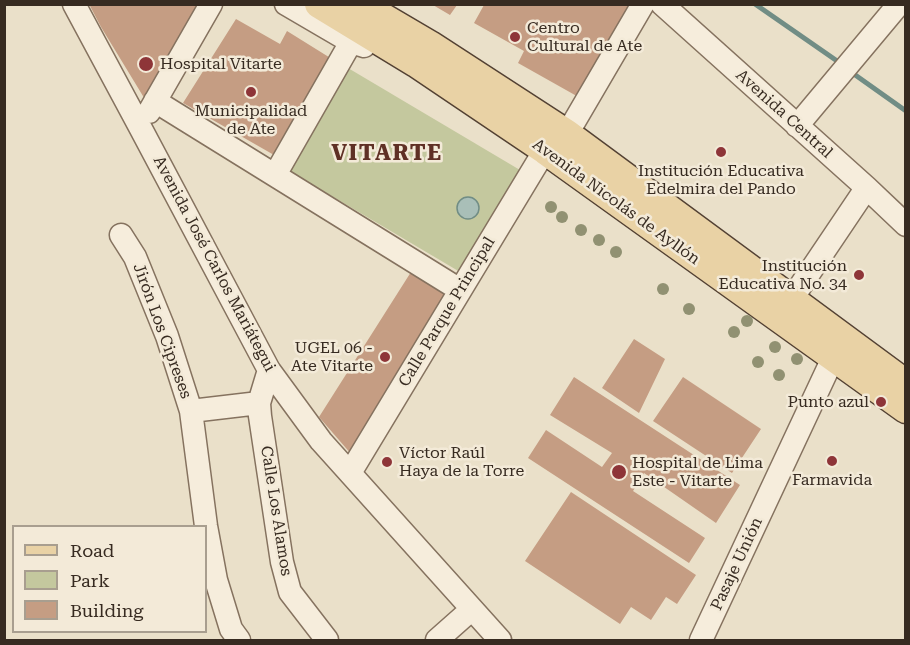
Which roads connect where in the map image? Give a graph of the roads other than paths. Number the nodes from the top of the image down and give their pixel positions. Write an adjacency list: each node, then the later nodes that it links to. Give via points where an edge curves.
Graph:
1 (74, 4): 14 (street, Avenida José Carlos Mariátegui)
2 (211, 4): 12 (street)
3 (286, 4): 10 (street)
4 (319, 4): 11 (main road, Avenida Nicolás de Ayllón)
5 (360, 4): 11 (main road, Avenida Nicolás de Ayllón)
6 (373, 4): 11 (street)
7 (643, 4): 15 (street, Calle Parque Principal)
8 (662, 4): 13 (street, Avenida Central)
9 (899, 8): 13 (street)
10 (351, 42): 11 (street); 16 (street)
11 (423, 54): 15 (main road, Avenida Nicolás de Ayllón)
12 (155, 101): 14 (street); 16 (street)
13 (797, 126): 18 (street, Avenida Central)
14 (140, 127): 23 (street, Avenida José Carlos Mariátegui)
15 (556, 142): 20 (street, Calle Parque Principal); 21 (main road, Avenida Nicolás de Ayllón); 22 (main road, Avenida Nicolás de Ayllón)
16 (275, 175): 20 (street)
17 (861, 196): 21 (street)
18 (906, 225)
19 (121, 235): 27 (street, Jirón Los Cipreses, via 135,257 166,336)
20 (460, 290): 28 (street, Calle Parque Principal)
21 (791, 300): 24 (main road, Avenida Nicolás de Ayllón)
22 (833, 358): 26 (main road, Avenida Nicolás de Ayllón); 36 (street, Pasaje Unión)
23 (268, 370): 25 (street, Calle Los Alamos); 28 (street, Avenida José Carlos Mariátegui)
24 (906, 384)
25 (259, 403): 27 (street); 33 (street, Calle Los Alamos, via 282,562 290,592)
26 (906, 409)
27 (190, 411): 29 (street, Jirón Los Cipreses)
28 (350, 473): 31 (street, Avenida José Carlos Mariátegui)
29 (206, 525)
30 (207, 531): 32 (street, Jirón Los Cipreses, via 216,580 231,629)
31 (472, 609): 34 (street); 35 (street, Avenida José Carlos Mariátegui)
32 (239, 640)
33 (327, 640)
34 (437, 640)
35 (500, 640)
36 (701, 640)

